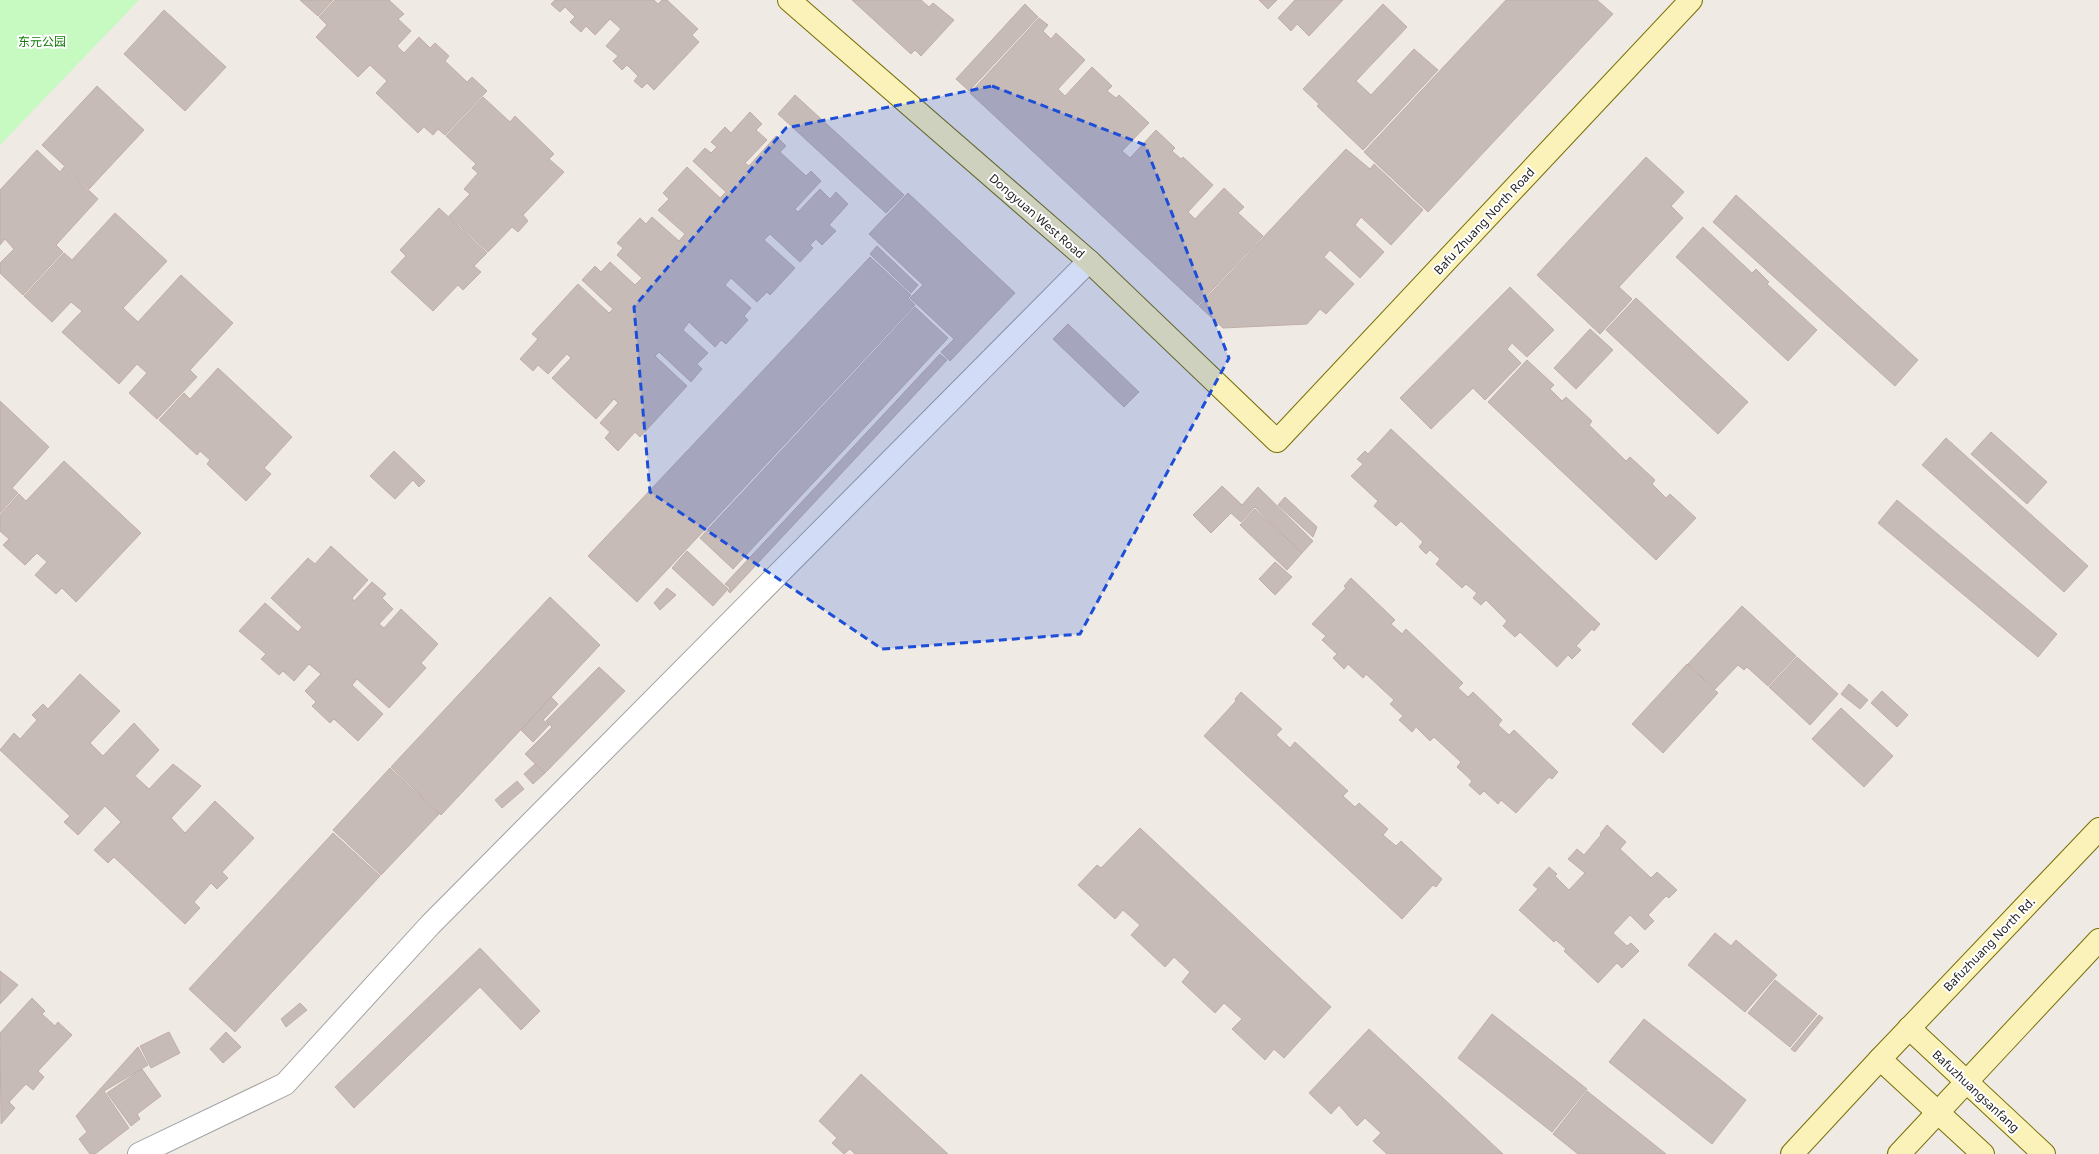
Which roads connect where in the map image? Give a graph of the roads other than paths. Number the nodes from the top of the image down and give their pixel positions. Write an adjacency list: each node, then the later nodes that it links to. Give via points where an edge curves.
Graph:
1 (789, 0): 3 (street, Dongyuan West Road)
2 (1691, 0): 4 (street, Bafu Zhuang North Road)
3 (1089, 261): 4 (street, Dongyuan West Road); 11 (street, via 430,925 285,1084)
4 (1277, 441)
5 (2099, 829): 7 (street, Bafuzhuang North Rd.)
6 (2099, 940): 9 (street)
7 (1909, 1028): 8 (street, Bafuzhuang North Rd.); 9 (street, Bafuzhuangsanfang)
8 (1880, 1059): 10 (street); 12 (street, Bafuzhuang North Rd.)
9 (1967, 1082): 10 (street); 15 (street, Bafuzhuangsanfang)
10 (1938, 1112): 13 (street); 14 (street)
11 (139, 1154)
12 (1792, 1154)
13 (1899, 1154)
14 (1983, 1154)
15 (2044, 1154)

